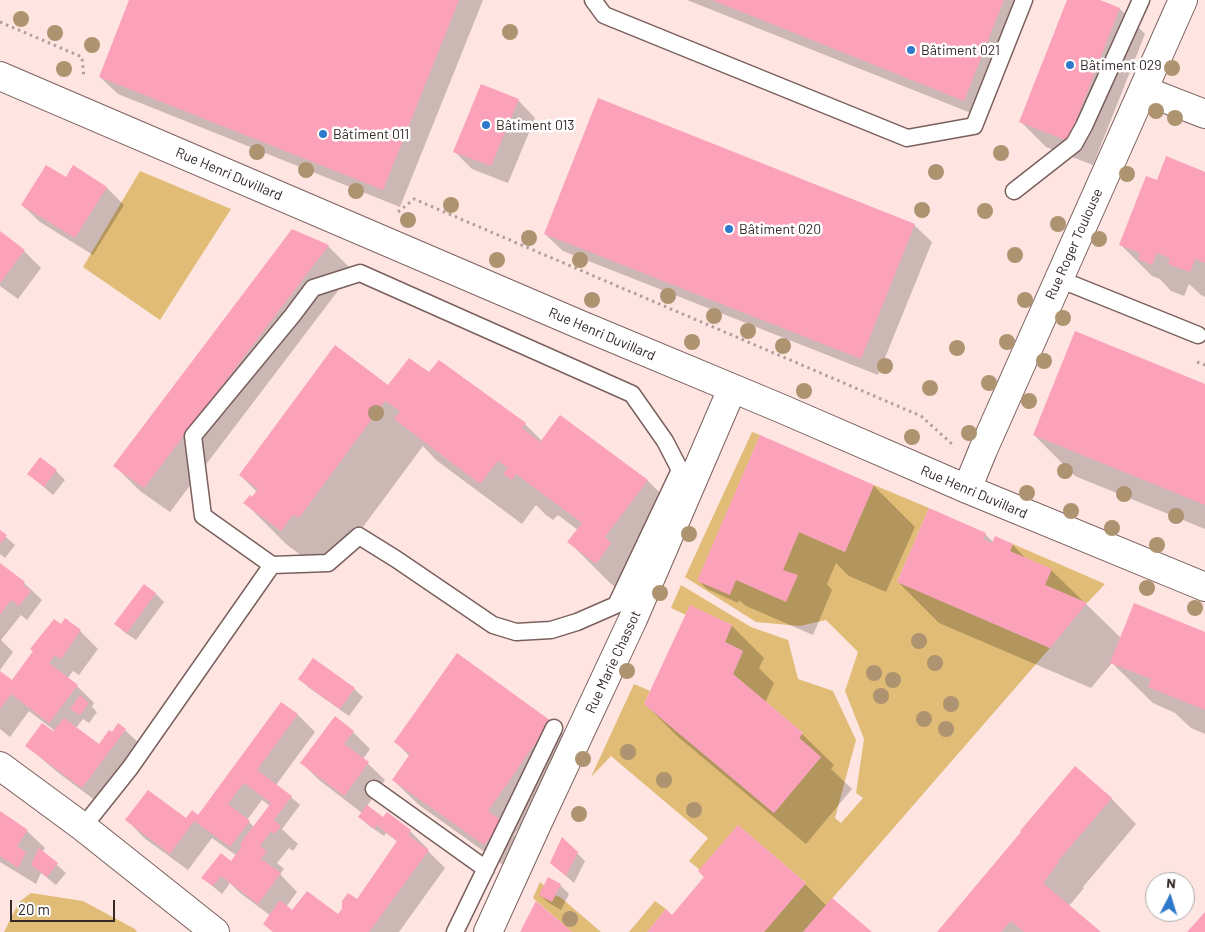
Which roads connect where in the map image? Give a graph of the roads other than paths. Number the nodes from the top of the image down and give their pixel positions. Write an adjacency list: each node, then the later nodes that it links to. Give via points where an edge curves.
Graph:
1 (593, 0): 5 (lane)
2 (1024, 0): 5 (lane, via 974,126 907,138)
3 (1141, 0): 9 (lane, via 1074,144)
4 (1183, 0): 7 (street, Rue Roger Toulouse)
5 (607, 8)
6 (0, 76): 12 (street, Rue Henri Duvillard)
7 (1143, 90): 8 (street); 10 (street, Rue Roger Toulouse)
8 (1205, 114)
9 (1014, 191)
10 (1059, 279): 11 (lane); 13 (street, Rue Roger Toulouse)
11 (1198, 335)
12 (732, 389): 13 (street, Rue Henri Duvillard); 23 (street, Rue Marie Chassot, via 634,619)
13 (967, 489): 15 (street, Rue Henri Duvillard)
14 (272, 565): 14 (lane, via 328,563 359,536 493,625 516,632 552,630 616,606 680,470 665,440 632,394 360,273 313,288 193,436 203,516); 19 (lane, via 130,768)
15 (1205, 587)
16 (554, 728): 20 (lane)
17 (0, 766): 19 (street)
18 (374, 789): 20 (lane)
19 (84, 827): 21 (street)
20 (486, 868): 22 (lane)
21 (215, 932)
22 (455, 932)
23 (488, 932)

